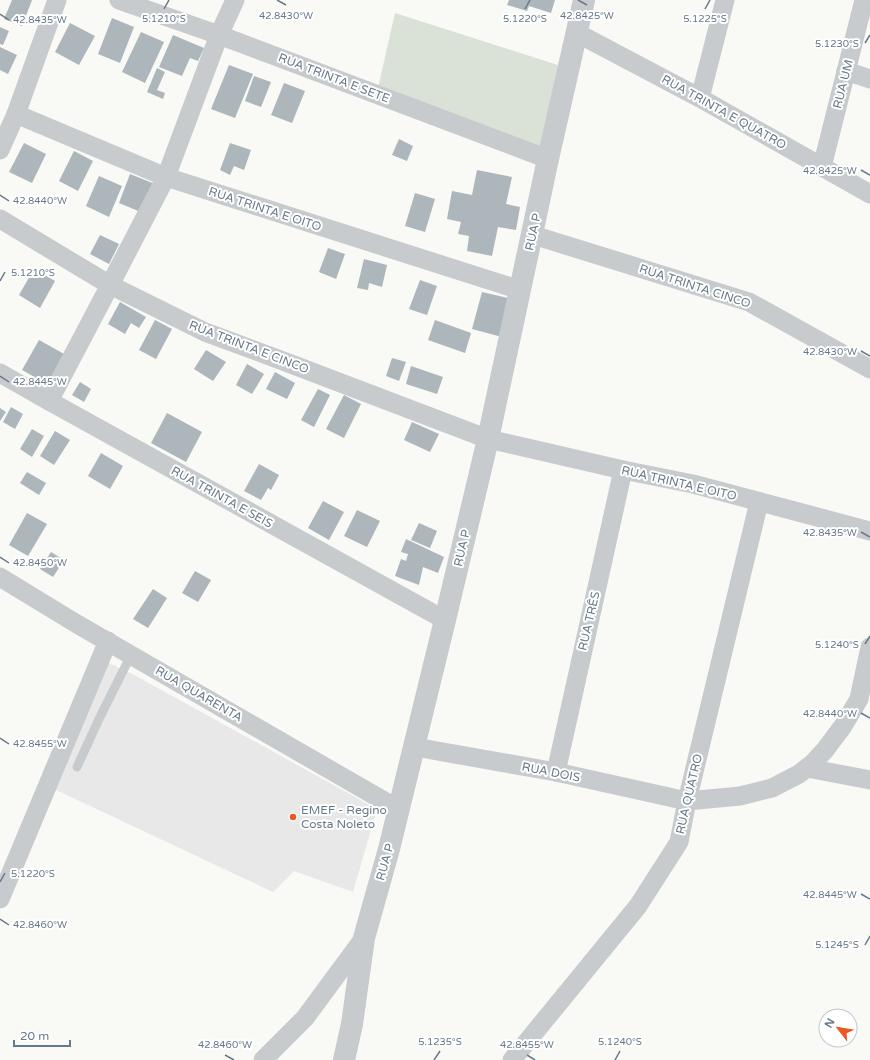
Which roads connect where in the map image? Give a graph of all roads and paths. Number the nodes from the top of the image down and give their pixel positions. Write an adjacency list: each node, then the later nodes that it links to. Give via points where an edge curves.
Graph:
1 (57, 0): 12 (street)
2 (119, 0): 8 (street, RUA TRINTA E SETE)
3 (235, 0): 8 (street)
4 (584, 0): 7 (street, RUA P)
5 (725, 0): 11 (street)
6 (864, 0): 9 (street, RUA UM)
7 (577, 33): 11 (street, RUA TRINTA E QUATRO); 14 (street, RUA P)
8 (219, 35): 14 (street, RUA TRINTA E SETE); 16 (street)
9 (846, 71): 10 (street); 15 (street, RUA UM)
10 (870, 79)
11 (700, 98): 15 (street, RUA TRINTA E QUATRO)
12 (16, 114): 13 (street); 16 (street, RUA TRINTA E OITO)
13 (0, 150)
14 (548, 159): 19 (street, RUA P)
15 (822, 167): 17 (street, RUA TRINTA E QUATRO)
16 (166, 177): 20 (street); 21 (street, RUA TRINTA E OITO)
17 (870, 194)
18 (0, 219): 20 (street, RUA TRINTA E CINCO)
19 (532, 235): 21 (street, RUA P); 22 (street, RUA TRINTA CINCO, via 749,302)
20 (110, 285): 24 (street); 25 (street, RUA TRINTA E CINCO, via 205,332)
21 (520, 290): 25 (street, RUA P)
22 (870, 369)
23 (0, 373): 24 (street, RUA TRINTA E SEIS)
24 (49, 401): 30 (street, RUA TRINTA E SEIS)
25 (488, 439): 26 (street, RUA TRINTA E OITO); 30 (street, RUA P)
26 (623, 470): 27 (street, RUA TRINTA E OITO, via 693,484); 37 (street, RUA TRÊS)
27 (760, 502): 28 (street, RUA TRINTA E OITO); 39 (street, RUA QUATRO)
28 (870, 531)
29 (0, 577): 31 (street, RUA QUARENTA)
30 (445, 620): 34 (street, RUA P)
31 (108, 641): 33 (street, RUA QUARENTA); 41 (street)
32 (870, 647): 36 (street, RUA DOIS, via 859,699 825,750)
33 (131, 655): 35 (lane); 40 (street, RUA QUARENTA)
34 (415, 747): 37 (street, RUA DOIS); 40 (street, RUA P)
35 (78, 767)
36 (807, 768): 38 (street); 39 (street, RUA DOIS, via 772,788 740,796)
37 (556, 772): 39 (street, RUA DOIS)
38 (870, 780)
39 (687, 801): 46 (street, RUA QUATRO, via 679,842 638,906)
40 (398, 809): 43 (street, RUA P)
41 (4, 876): 42 (street)
42 (0, 899)
43 (364, 938): 44 (street, RUA P, via 305,1018); 45 (street, via 352,1024)
44 (263, 1060)
45 (344, 1060)
46 (512, 1060)

